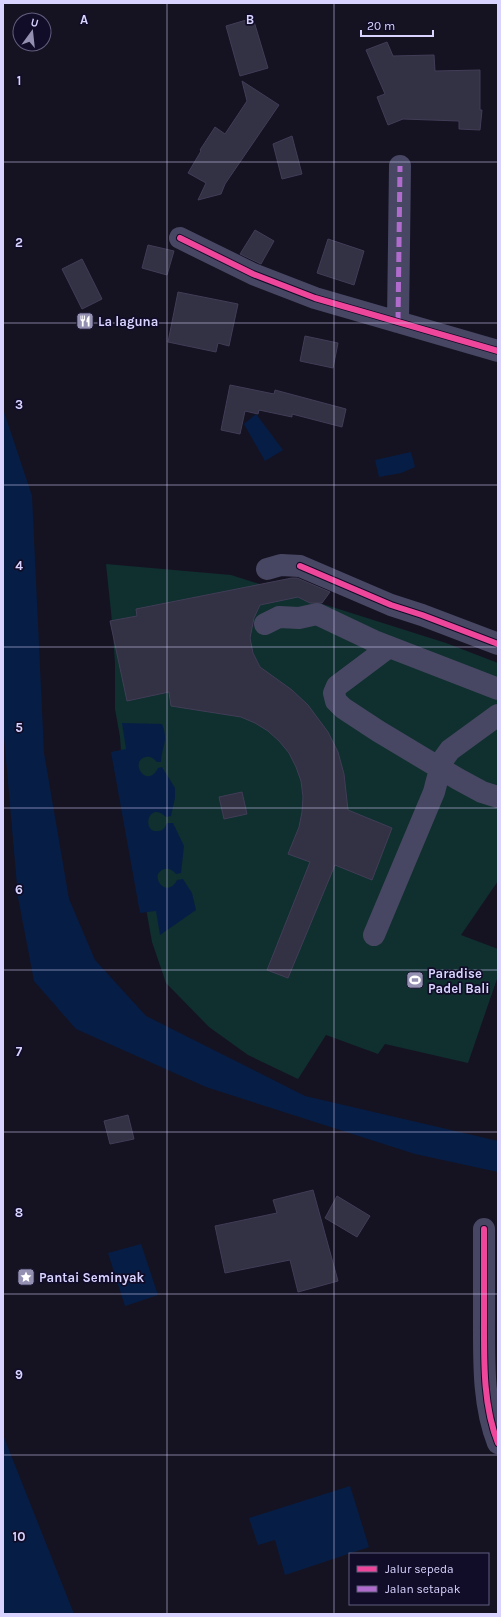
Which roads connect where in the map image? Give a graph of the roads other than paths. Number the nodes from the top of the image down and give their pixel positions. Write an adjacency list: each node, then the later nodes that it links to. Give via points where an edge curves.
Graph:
1 (400, 166): 3 (street)
2 (180, 238): 3 (street, via 253,274 315,298)
3 (398, 322): 4 (street)
4 (498, 351)
5 (267, 569): 7 (street, via 281,565 300,566 391,605)
6 (265, 624): 8 (street, via 279,617 299,618 317,614)
7 (498, 644)
8 (389, 647): 9 (street); 11 (street, via 337,686 334,693 336,701 378,731)
9 (498, 689)
10 (498, 715): 11 (street, via 450,750)
11 (439, 767): 12 (street, via 482,792); 13 (street, via 434,792)
12 (498, 797)
13 (374, 935)
14 (484, 1229): 15 (street, via 484,1358 487,1395)
15 (498, 1443)

